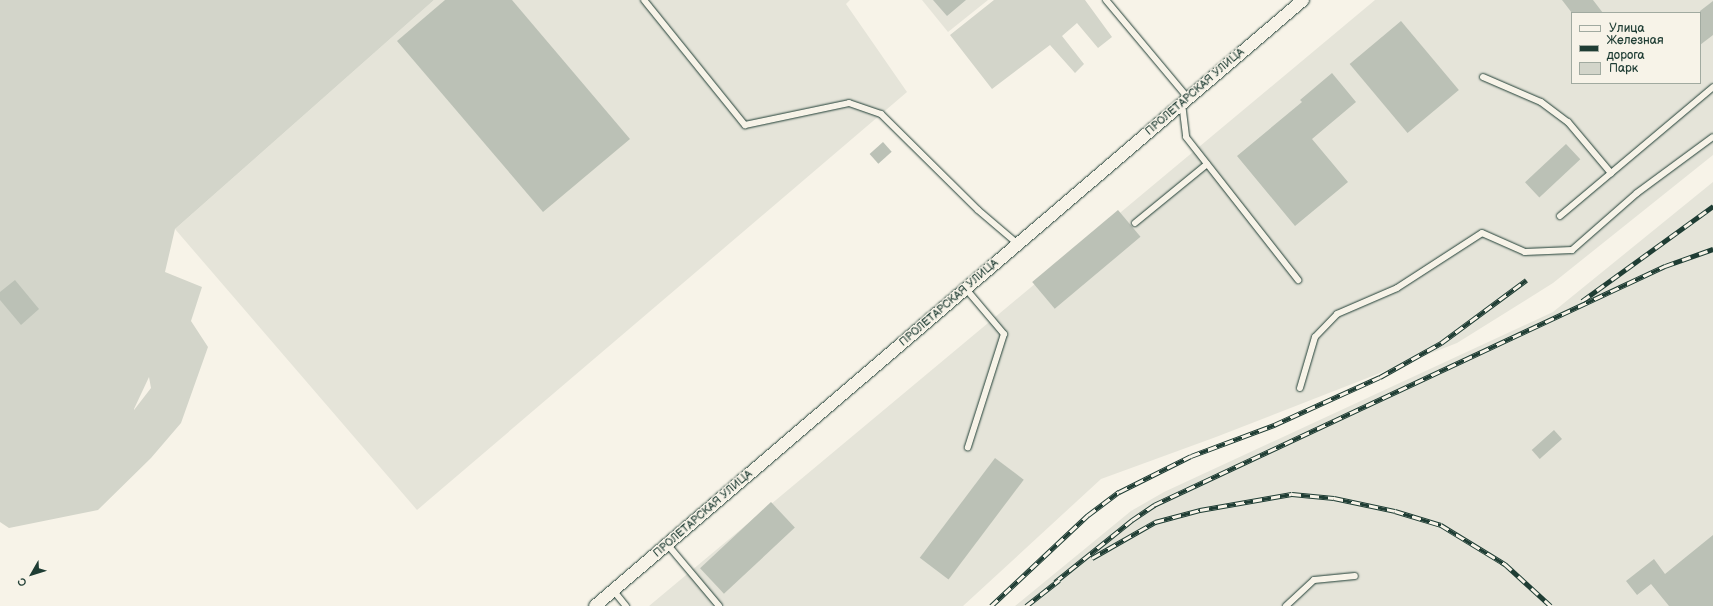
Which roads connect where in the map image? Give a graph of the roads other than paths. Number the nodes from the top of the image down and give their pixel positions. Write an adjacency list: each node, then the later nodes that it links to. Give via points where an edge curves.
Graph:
1 (644, 0): 12 (lane, via 745,125 849,103 881,114 978,210)
2 (1106, 0): 6 (lane)
3 (1303, 0): 6 (street, ПРОЛЕТАРСКАЯ УЛИЦА)
4 (1483, 77): 9 (lane, via 1541,102 1568,122)
5 (1713, 87): 9 (lane)
6 (1185, 101): 8 (lane, via 1186,137); 12 (street, ПРОЛЕТАРСКАЯ УЛИЦА)
7 (1713, 137): 15 (lane, via 1637,193 1572,250 1526,252 1482,233 1397,288 1337,314 1315,337)
8 (1207, 164): 11 (lane); 13 (lane)
9 (1611, 172): 10 (lane)
10 (1560, 216)
11 (1135, 223)
12 (1018, 244): 14 (street, ПРОЛЕТАРСКАЯ УЛИЦА)
13 (1298, 280)
14 (966, 289): 16 (lane, via 1004,334); 17 (street, ПРОЛЕТАРСКАЯ УЛИЦА)
15 (1300, 388)
16 (968, 447)
17 (667, 544): 19 (street, ПРОЛЕТАРСКАЯ УЛИЦА); 22 (lane)
18 (1355, 576): 23 (lane, via 1314,580)
19 (613, 590): 20 (street, ПРОЛЕТАРСКАЯ УЛИЦА); 21 (lane)
20 (595, 606)
21 (626, 606)
22 (719, 606)
23 (1286, 606)

